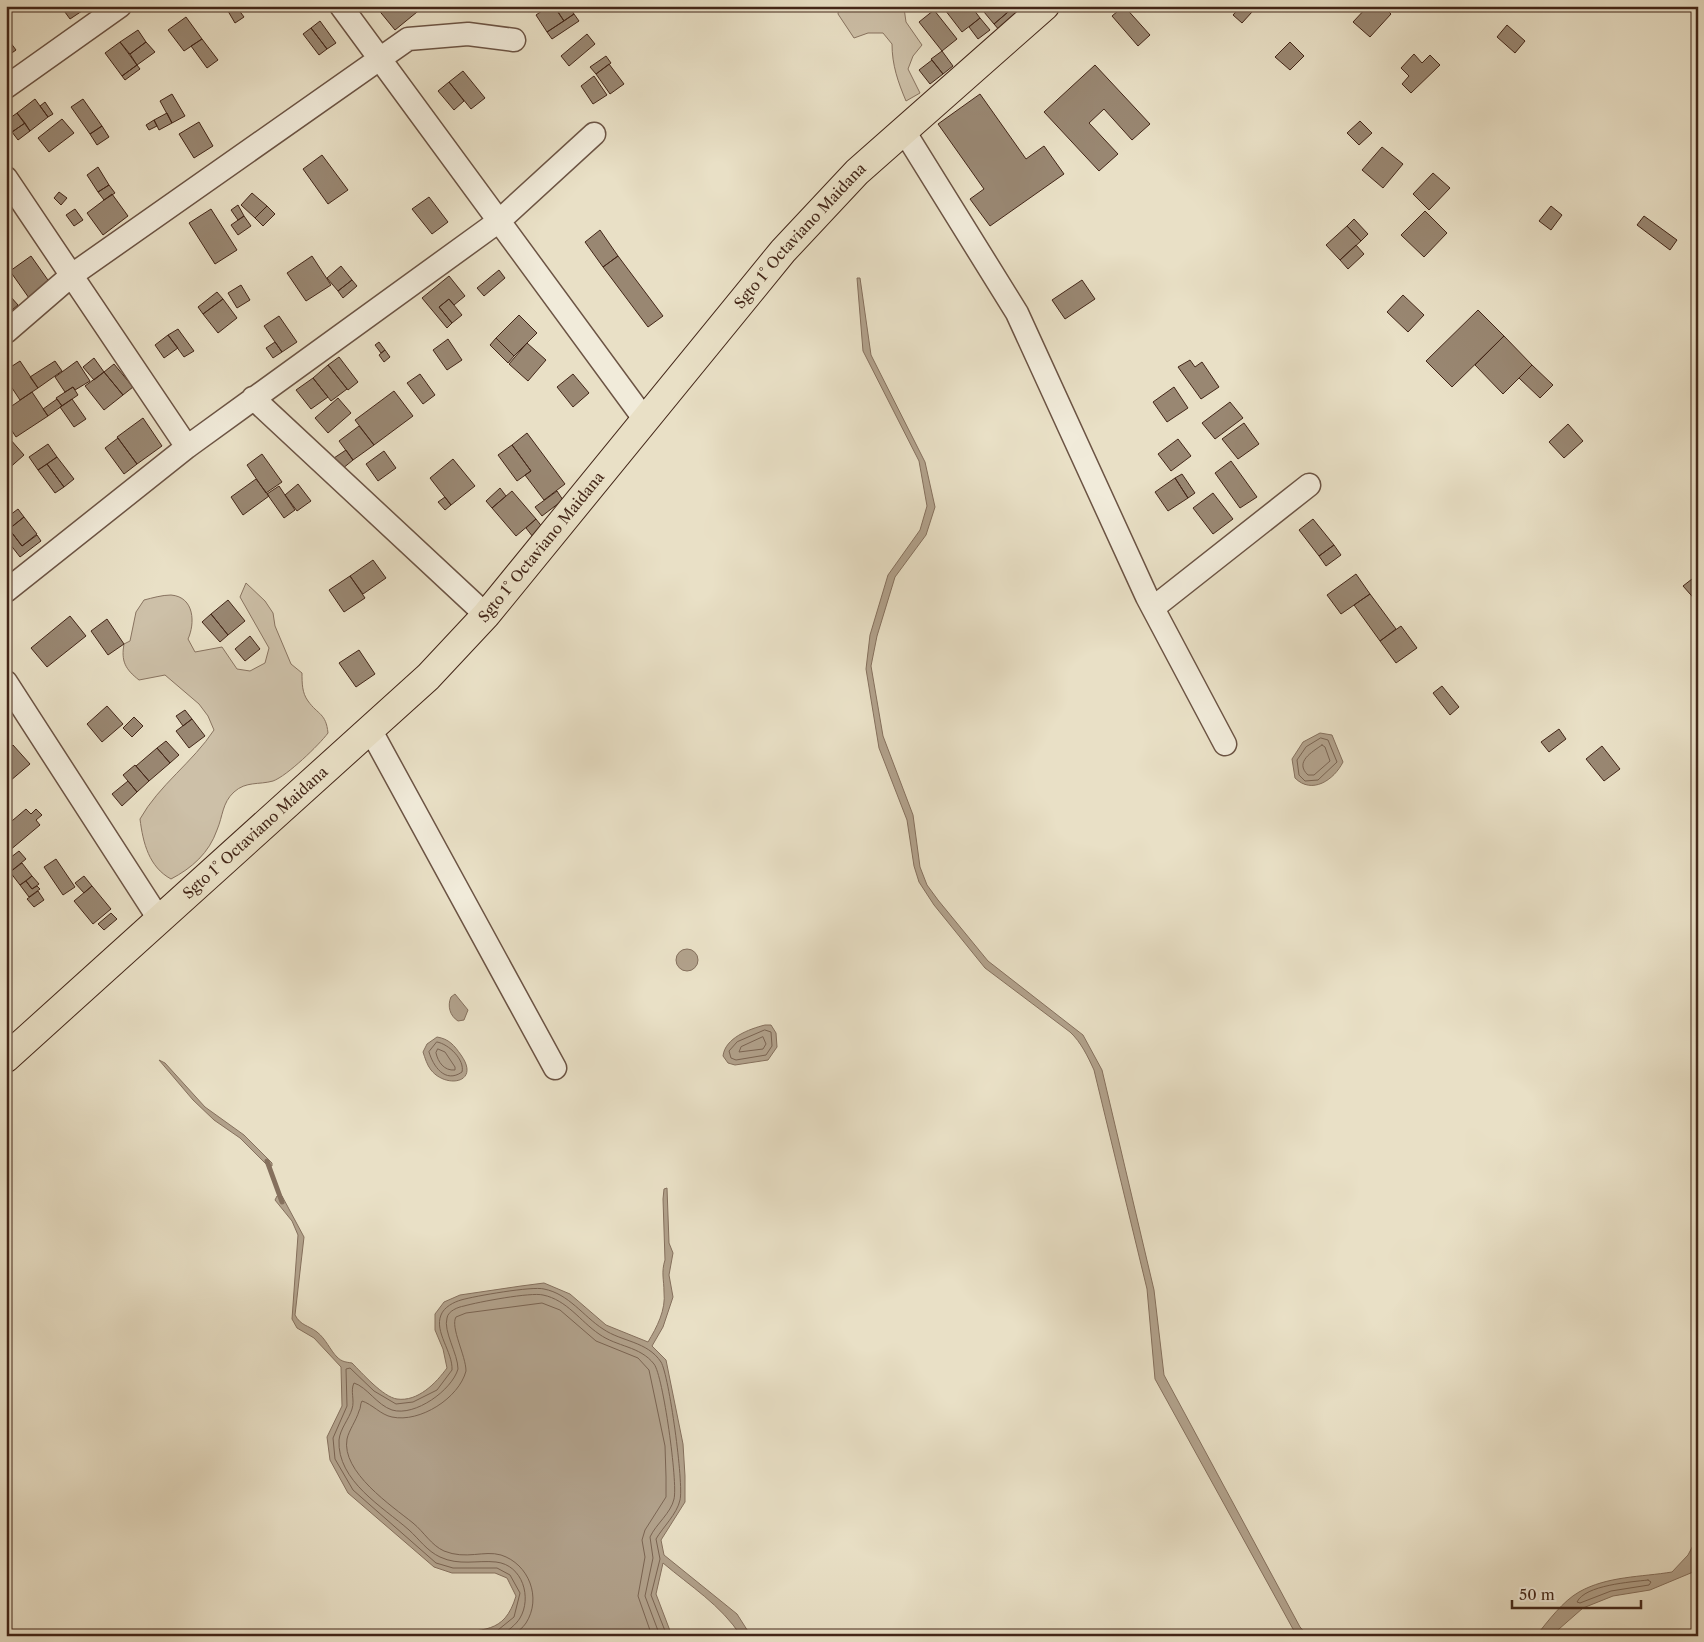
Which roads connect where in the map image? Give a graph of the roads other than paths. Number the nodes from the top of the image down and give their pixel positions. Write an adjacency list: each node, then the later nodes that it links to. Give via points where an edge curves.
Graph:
1 (120, 6): 6 (street)
2 (341, 6): 5 (street)
3 (1045, 6): 7 (main road, Sgto 1° Octaviano Maidana)
4 (514, 40): 5 (street, via 468,34 408,39)
5 (379, 58): 10 (street); 11 (street)
6 (6, 87)
7 (904, 131): 14 (main road, Sgto 1° Octaviano Maidana, via 857,172 783,251); 18 (street, via 1017,313)
8 (594, 134): 10 (street)
9 (6, 178): 11 (street)
10 (498, 221): 13 (street); 14 (street)
11 (72, 274): 12 (street); 15 (street)
12 (6, 332)
13 (253, 398): 15 (street); 19 (street)
14 (645, 420): 19 (main road, Sgto 1° Octaviano Maidana)
15 (187, 447): 17 (street)
16 (1309, 485): 18 (street)
17 (6, 591)
18 (1153, 608): 22 (street)
19 (486, 614): 21 (main road, Sgto 1° Octaviano Maidana, via 428,677)
20 (6, 682): 23 (street)
21 (370, 729): 23 (main road, Sgto 1° Octaviano Maidana); 25 (street)
22 (1225, 744)
23 (159, 919): 24 (main road, Sgto 1° Octaviano Maidana)
24 (6, 1058)
25 (555, 1068)

